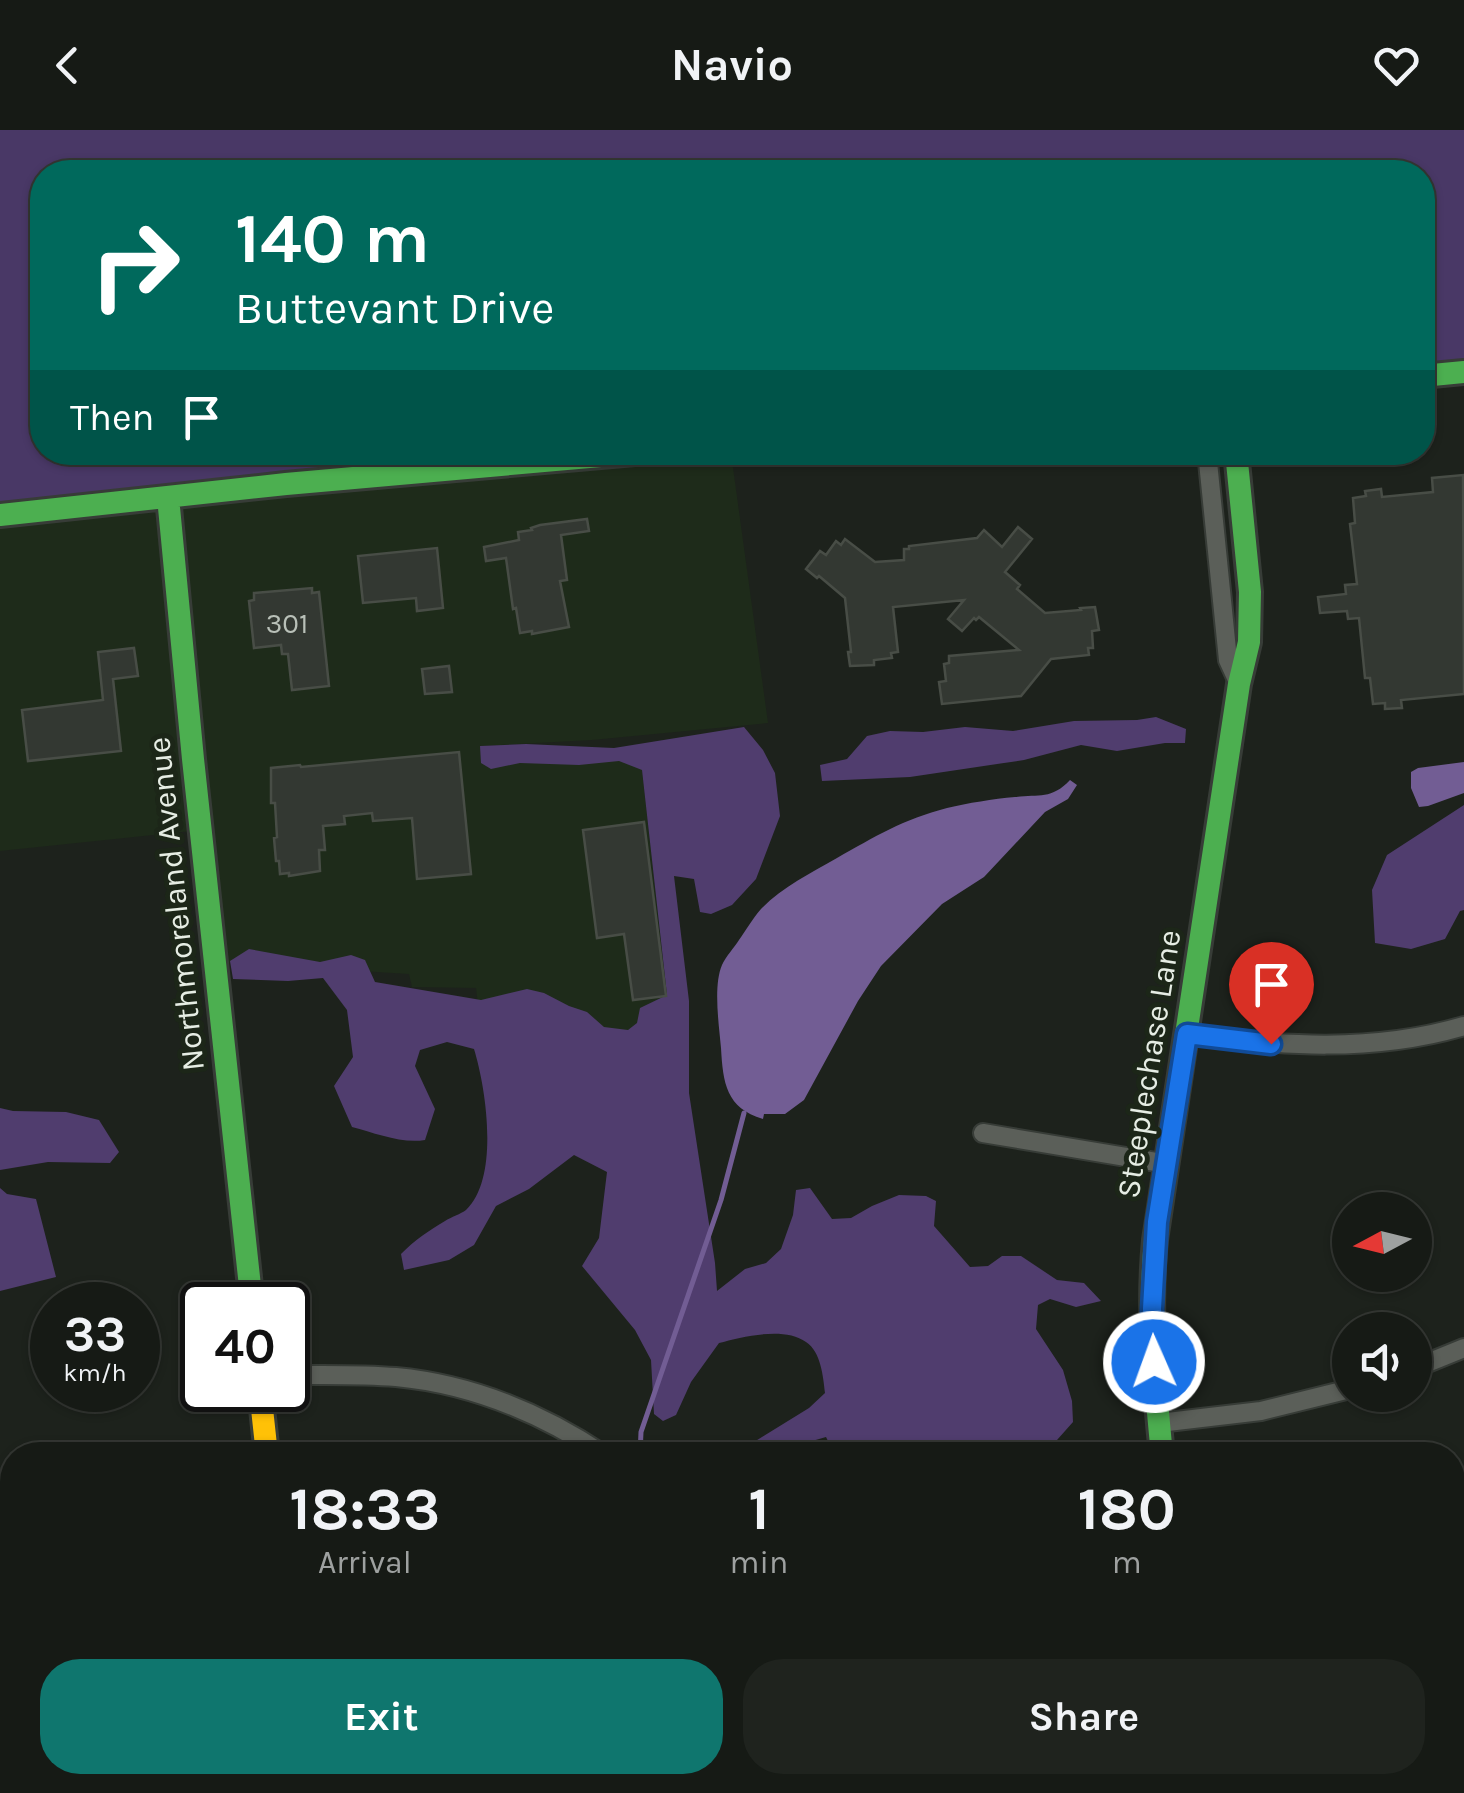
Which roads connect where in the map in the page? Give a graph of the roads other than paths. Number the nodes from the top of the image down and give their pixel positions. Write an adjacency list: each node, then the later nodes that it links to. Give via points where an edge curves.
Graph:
1 (1464, 372): 2 (street)
2 (1435, 375)
3 (505, 465): 6 (street)
4 (1209, 465): 8 (street, Steeplechase Lane, via 1228,660)
5 (1237, 465): 8 (street, Steeplechase Lane, via 1250,592)
6 (168, 496): 7 (street); 13 (street, Northmoreland Avenue)
7 (0, 515)
8 (1239, 684): 10 (street, Steeplechase Lane)
9 (1464, 1026): 10 (street, via 1321,1046)
10 (1187, 1034): 12 (street, Steeplechase Lane)
11 (983, 1133): 12 (street)
12 (1168, 1164): 19 (street, Steeplechase Lane, via 1153,1267)
13 (250, 1282)
14 (1464, 1348): 15 (street)
15 (1432, 1361)
16 (310, 1376): 21 (street, via 398,1378 463,1389 533,1414)
17 (1332, 1393): 19 (street, via 1261,1411)
18 (263, 1412): 20 (street)
19 (1159, 1423): 22 (street, Steeplechase Lane)
20 (266, 1442)
21 (581, 1442)
22 (1161, 1442)

